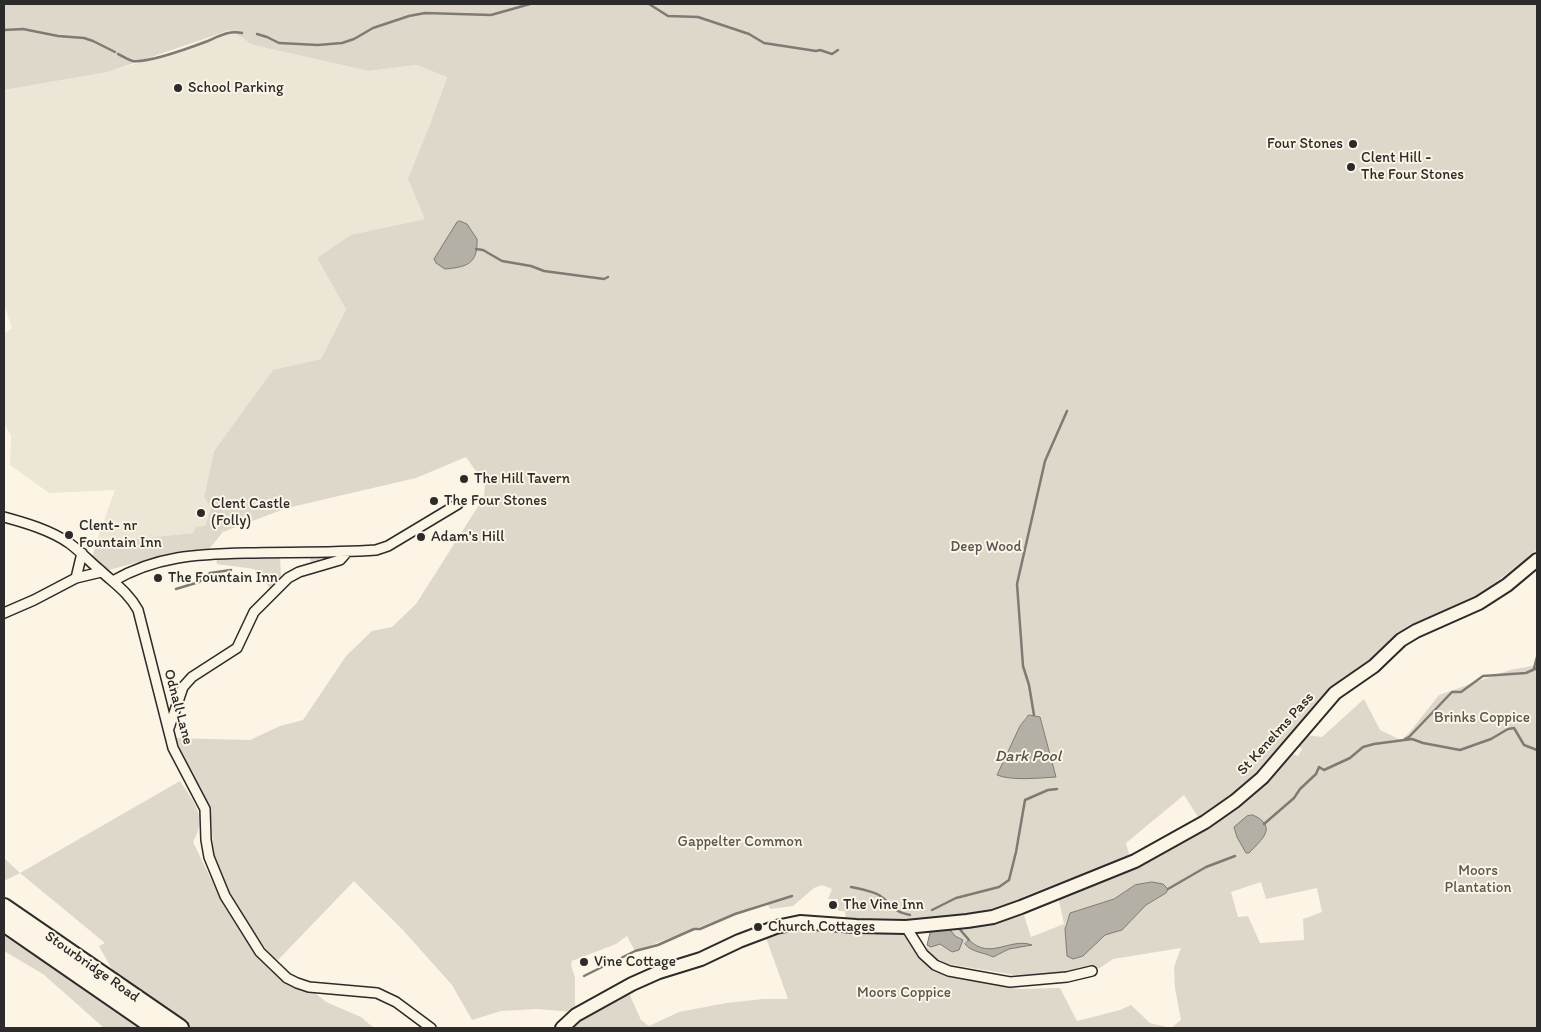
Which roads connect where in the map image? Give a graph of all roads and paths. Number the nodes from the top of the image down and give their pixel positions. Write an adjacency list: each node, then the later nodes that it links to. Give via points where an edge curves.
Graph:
1 (458, 504): 4 (street, via 388,546)
2 (4, 517): 5 (street, Odnall Lane, via 60,537)
3 (320, 552): 4 (street); 7 (street); 10 (street, via 193,555 132,570)
4 (347, 552): 7 (street, via 340,560)
5 (82, 554): 8 (street, Odnall Lane); 9 (street)
6 (1537, 560): 15 (street, St Kenelms Pass, via 1479,603 1416,631 1391,649 1374,666 1332,696 1262,778 1205,822 1135,862 1021,908 984,918)
7 (323, 566): 12 (street, via 288,578 254,612 237,648 192,677 183,687)
8 (101, 572): 9 (street); 10 (street, Odnall Lane)
9 (76, 578): 11 (street)
10 (113, 581): 12 (street, Odnall Lane, via 130,596 138,610)
11 (4, 613)
12 (169, 728): 19 (street, Odnall Lane, via 173,748 205,809 206,840 212,865 225,896 260,952 287,978 297,983 377,993 396,1002)
13 (4, 907): 18 (highway, Stourbridge Road)
14 (4, 923): 17 (highway, Stourbridge Road)
15 (906, 927): 16 (street, via 923,954 949,971 1010,982 1067,977); 20 (street, St Kenelms Pass, via 800,922 776,927 641,980 576,1015)
16 (1092, 971)
17 (156, 1028)
18 (180, 1028)
19 (431, 1028)
20 (562, 1028)

